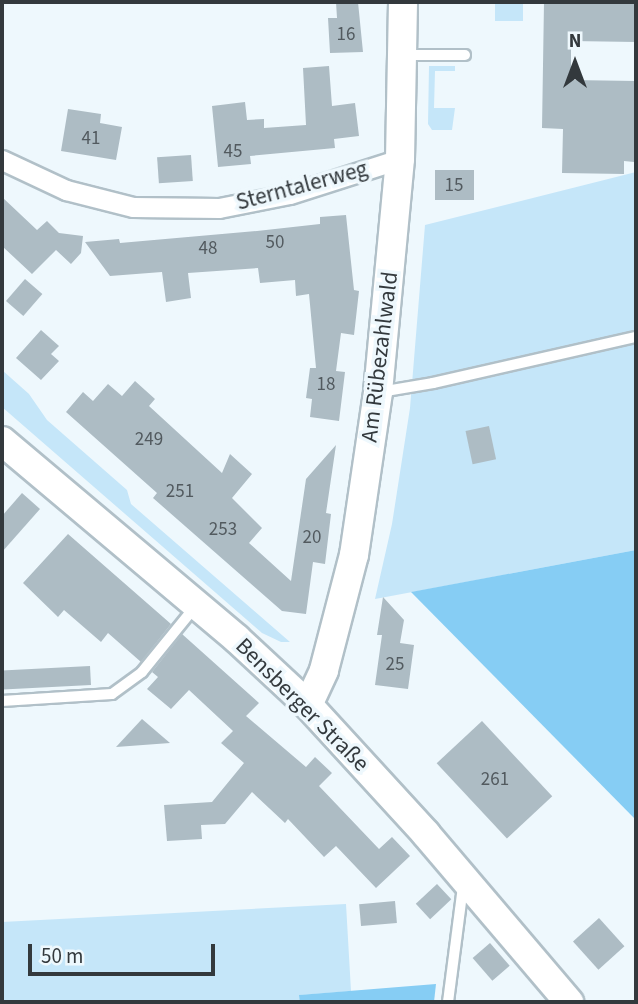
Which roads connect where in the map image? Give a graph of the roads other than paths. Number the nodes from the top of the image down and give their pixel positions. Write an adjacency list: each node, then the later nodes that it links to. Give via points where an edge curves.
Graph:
1 (403, 2): 2 (main road, Am Rübezahlwald)
2 (403, 55): 3 (lane); 4 (main road, Am Rübezahlwald)
3 (465, 55)
4 (400, 159): 5 (street, Sterntalerweg, via 290,194 219,208 133,207 66,190); 7 (main road, Am Rübezahlwald)
5 (2, 160)
6 (636, 337): 7 (lane)
7 (378, 392): 11 (main road, Am Rübezahlwald, via 354,555 324,670)
8 (2, 441): 9 (main road, Bensberger Straße)
9 (197, 605): 10 (lane, via 142,672 112,694); 11 (main road, Bensberger Straße)
10 (2, 701)
11 (308, 705): 12 (main road, Bensberger Straße)
12 (464, 878): 13 (lane); 14 (main road, Bensberger Straße)
13 (449, 1002)
14 (569, 1002)

